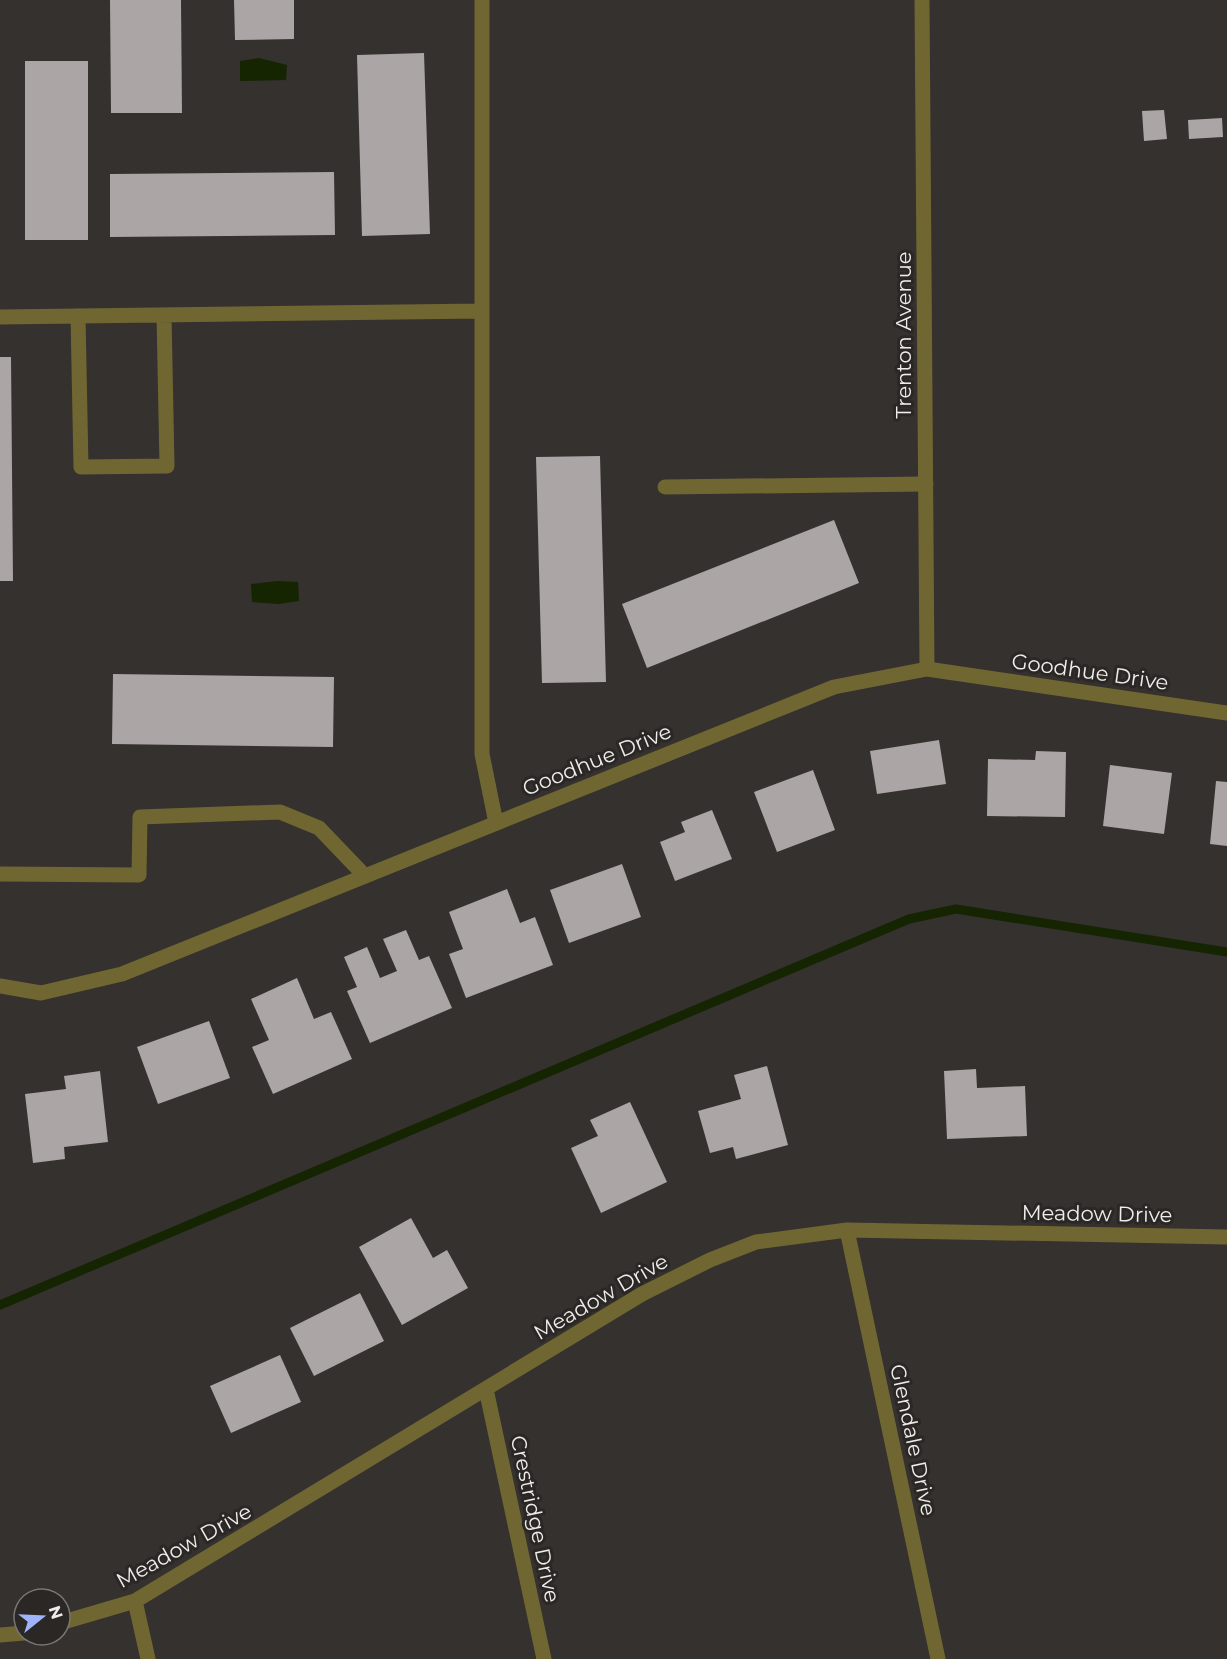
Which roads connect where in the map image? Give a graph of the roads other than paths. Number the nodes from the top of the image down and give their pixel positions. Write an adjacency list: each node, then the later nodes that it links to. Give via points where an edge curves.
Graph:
1 (482, 0): 3 (street)
2 (922, 0): 7 (street, Trenton Avenue)
3 (482, 311): 4 (street); 11 (street, via 482,753)
4 (164, 315): 5 (street); 5 (street, via 167,466 81,466)
5 (78, 316): 6 (street)
6 (0, 317)
7 (926, 484): 8 (street); 9 (street, Trenton Avenue)
8 (664, 487)
9 (927, 669): 10 (street, Goodhue Drive); 11 (street, Goodhue Drive, via 834,687)
10 (1227, 713)
11 (496, 823): 13 (street, Goodhue Drive)
12 (0, 874): 13 (street, via 139,875 140,817 280,812 319,828)
13 (365, 876): 14 (street, Goodhue Drive, via 122,974 41,993)
14 (0, 987)
15 (847, 1230): 16 (street, Meadow Drive); 17 (street, Meadow Drive, via 756,1242 710,1260 642,1294); 22 (street, Glendale Drive)
16 (1227, 1237)
17 (486, 1389): 18 (street, Meadow Drive); 21 (street, Crestridge Drive)
18 (135, 1601): 19 (street, Meadow Drive); 20 (street)
19 (72, 1619)
20 (148, 1659)
21 (544, 1659)
22 (938, 1659)

